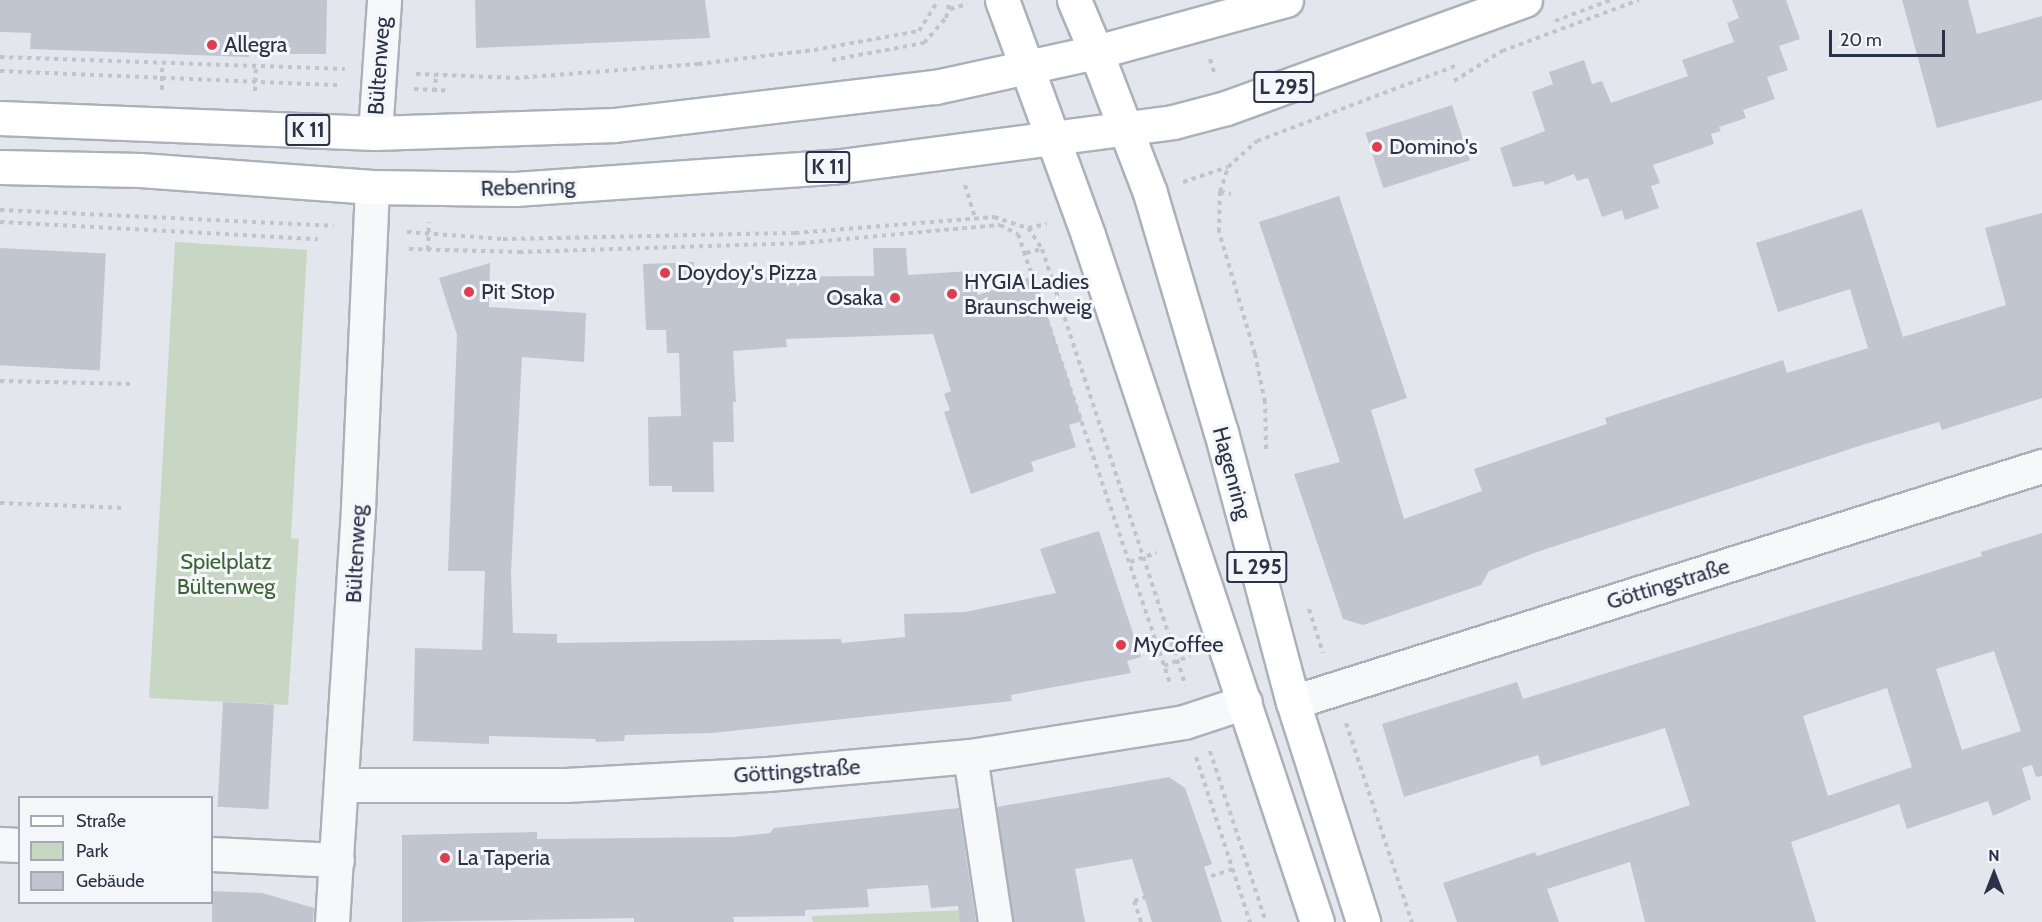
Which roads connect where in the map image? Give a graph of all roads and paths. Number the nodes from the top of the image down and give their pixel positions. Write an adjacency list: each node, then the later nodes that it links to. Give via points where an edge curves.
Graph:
1 (384, 0): 23 (street, Bültenweg)
2 (938, 0): 9 (path, via 919,31)
3 (950, 0): 10 (path, via 950,9 938,31 924,43)
4 (1002, 0): 16 (main road)
5 (1074, 0): 11 (main road)
6 (1286, 0): 11 (main road)
7 (1525, 0): 26 (main road, L 295, via 1226,108)
8 (1639, 0): 22 (path, via 1502,51)
9 (901, 36): 10 (path); 19 (path, via 627,71 515,78)
10 (905, 47): 13 (path)
11 (1096, 52): 16 (main road, K 11); 26 (main road, L 295)
12 (0, 57): 14 (path)
13 (824, 61)
14 (162, 63): 15 (path); 20 (path)
15 (256, 66): 17 (path); 21 (path)
16 (1027, 68): 27 (main road, K 11, via 918,90 615,126); 28 (main road, L 295)
17 (346, 69)
18 (0, 71): 20 (path)
19 (415, 74)
20 (162, 77): 21 (path)
21 (255, 80): 23 (path)
22 (1454, 81)
23 (378, 87): 24 (path); 27 (street, Bültenweg)
24 (457, 91)
25 (0, 118): 27 (main road, K 11)
26 (1126, 130): 28 (main road, L 295); 59 (main road, Hagenring / L 295, via 1150,193 1221,432)
27 (375, 133)
28 (1054, 140): 31 (main road, Rebenring / K 11, via 833,167 682,179 515,189); 58 (main road, L 295)
29 (1237, 156): 32 (path, via 1228,167)
30 (0, 167): 31 (main road, Rebenring / K 11, via 151,170)
31 (372, 186): 37 (street, Bültenweg)
32 (1220, 192): 33 (path); 45 (path, via 1220,232 1265,402)
33 (1231, 194)
34 (0, 210): 37 (path)
35 (957, 219): 37 (path, via 795,233 601,238 503,238); 38 (path); 41 (path, via 994,217 1015,222 1028,228)
36 (0, 222): 39 (path)
37 (371, 228): 64 (street, Bültenweg)
38 (959, 228): 40 (path, via 801,243 519,252); 42 (path, via 1000,225 1018,234)
39 (318, 238)
40 (409, 249)
41 (1042, 249): 42 (path); 50 (path)
42 (1026, 253): 51 (path)
43 (0, 381): 44 (path)
44 (132, 384)
45 (1266, 454)
46 (2042, 466): 57 (street, Göttingstraße)
47 (0, 503): 48 (path)
48 (125, 508)
49 (1156, 553): 50 (path)
50 (1141, 558): 51 (path); 54 (path)
51 (1130, 562): 55 (path)
52 (1307, 604): 57 (path)
53 (1190, 656): 54 (path)
54 (1174, 662): 55 (path); 60 (path)
55 (1164, 666): 56 (path)
56 (1171, 686)
57 (1335, 689): 59 (street, Göttingstraße); 77 (path)
58 (1245, 702): 60 (street, Göttingstraße); 75 (main road, L 295)
59 (1293, 702): 76 (main road, Hagenring / L 295)
60 (1198, 716): 62 (street, Göttingstraße)
61 (1210, 751): 74 (path)
62 (970, 756): 64 (street, Göttingstraße, via 768,774 565,785); 71 (street)
63 (1196, 756): 69 (path)
64 (343, 785): 68 (street, Bültenweg)
65 (0, 844): 66 (street)
66 (18, 845)
67 (213, 854): 68 (street)
68 (337, 860): 70 (street, Bültenweg)
69 (1233, 869): 72 (path, via 1134,901); 73 (path)
70 (332, 922)
71 (995, 922)
72 (1141, 922)
73 (1250, 922)
74 (1266, 922)
75 (1317, 922)
76 (1363, 922)
77 (1412, 922)

